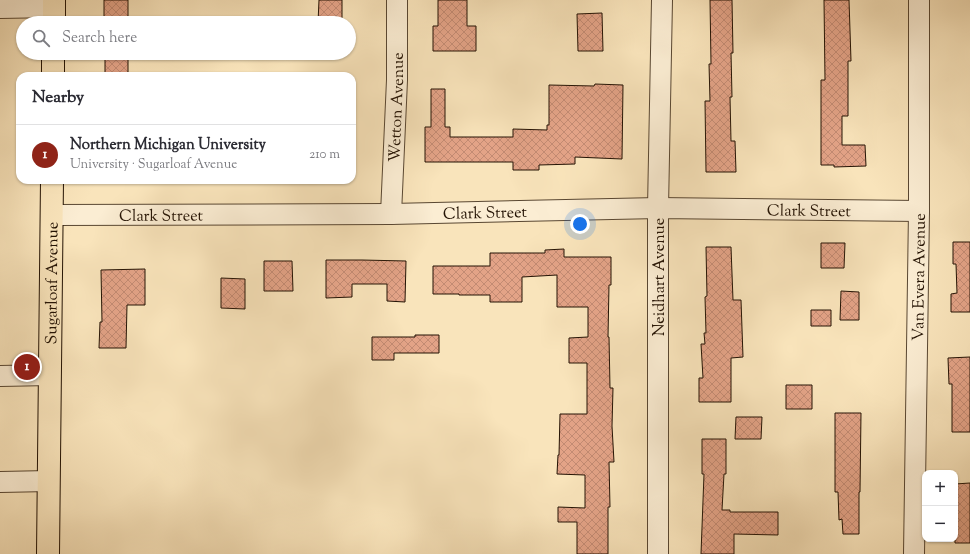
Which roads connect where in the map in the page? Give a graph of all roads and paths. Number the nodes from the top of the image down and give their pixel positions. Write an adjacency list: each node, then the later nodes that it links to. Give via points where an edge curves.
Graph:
1 (397, 0): 11 (street, Wetton Avenue)
2 (662, 0): 9 (street, Neidhart Avenue)
3 (919, 0): 10 (street, Van Evera Avenue)
4 (0, 8): 5 (street)
5 (54, 10)
6 (53, 60): 7 (main road)
7 (53, 72)
8 (52, 184): 12 (main road, Sugarloaf Avenue)
9 (658, 208): 10 (street, Clark Street); 11 (street, Clark Street); 18 (street, Neidhart Avenue)
10 (919, 211): 19 (street, Van Evera Avenue)
11 (392, 214): 12 (street, Clark Street)
12 (51, 215): 13 (main road, Sugarloaf Avenue)
13 (50, 375): 14 (street); 15 (main road, Sugarloaf Avenue)
14 (0, 376)
15 (49, 481): 16 (street); 17 (main road, Sugarloaf Avenue)
16 (0, 482)
17 (48, 554)
18 (658, 554)
19 (914, 554)

